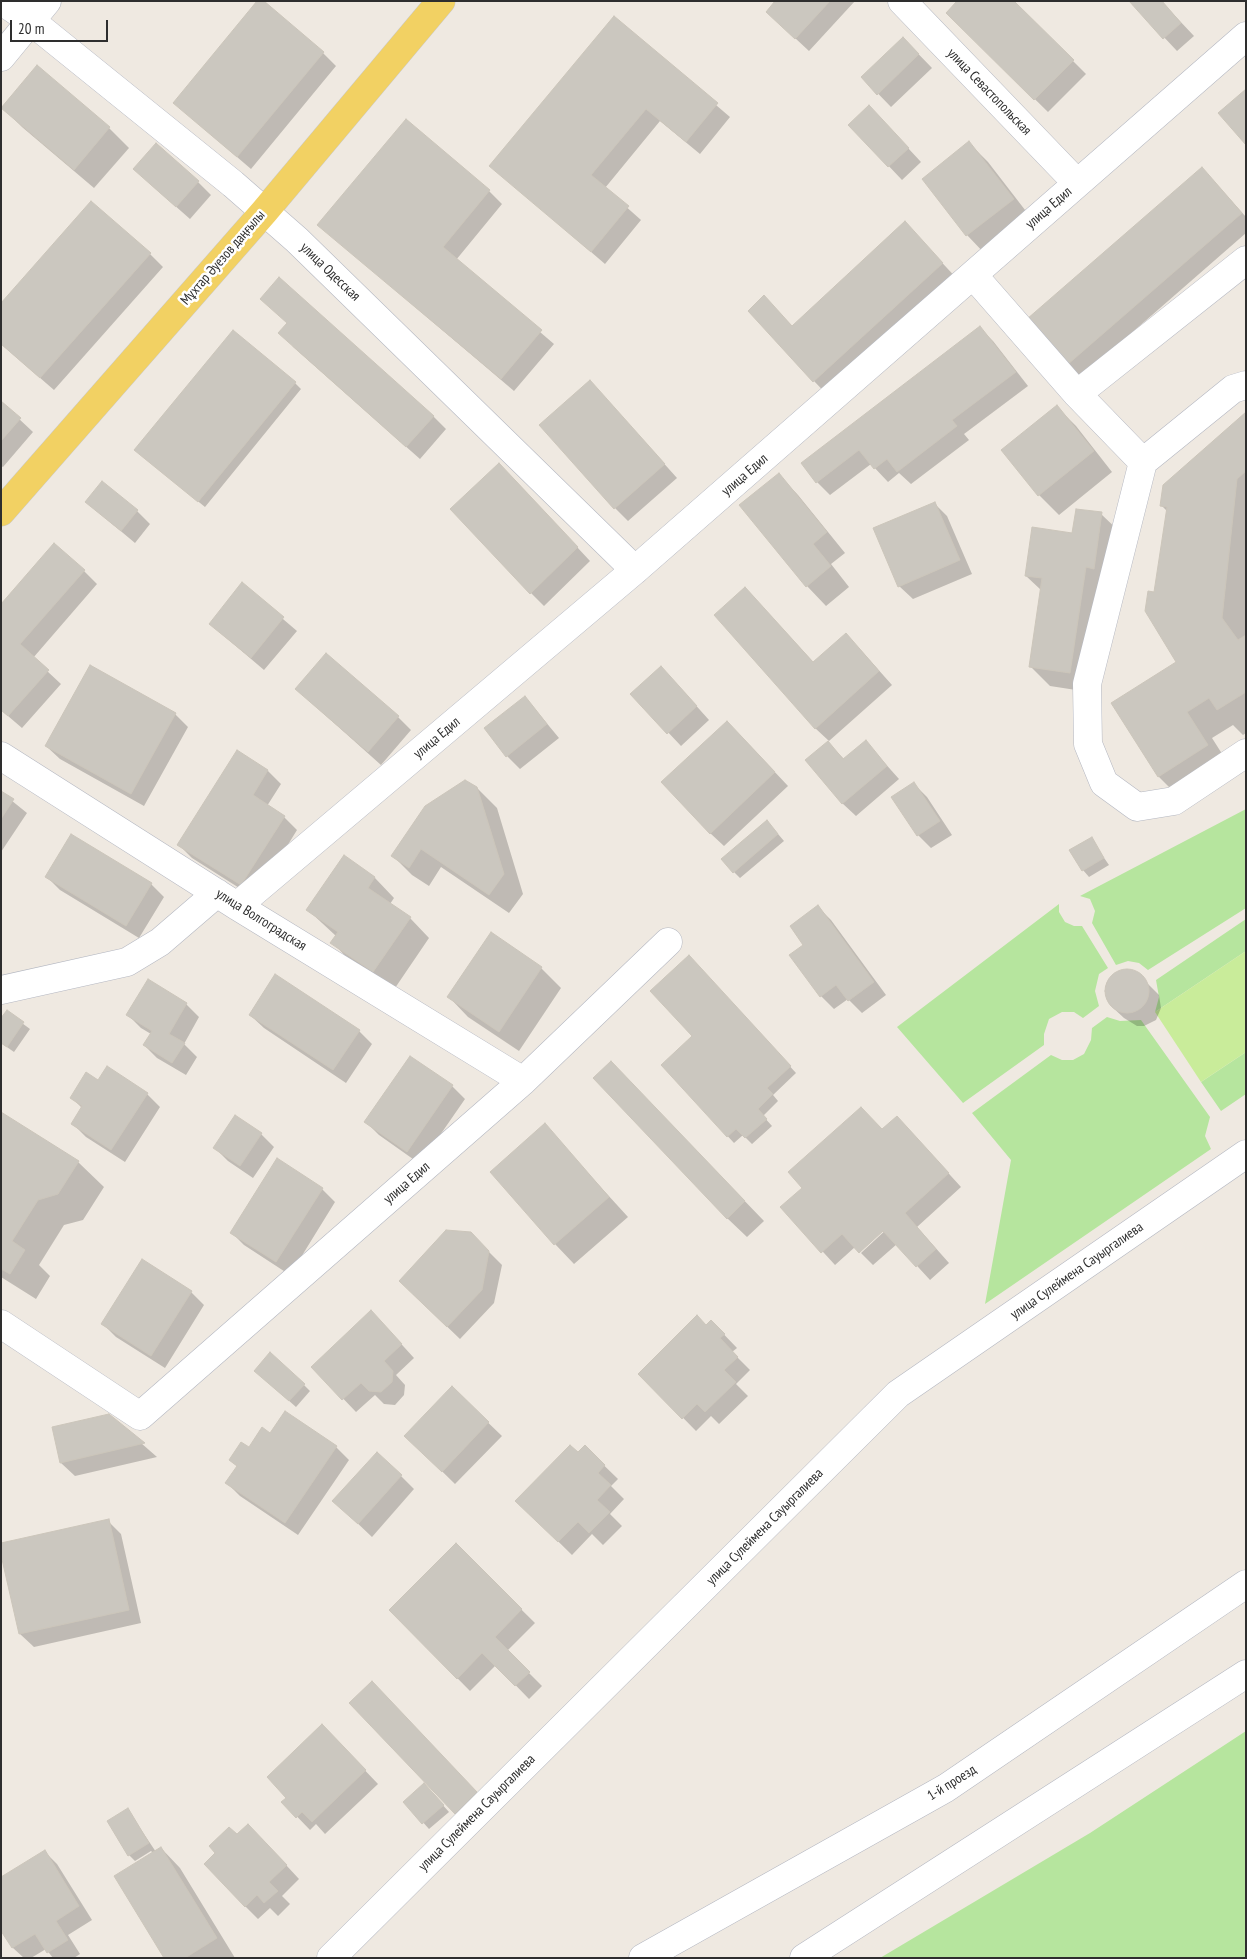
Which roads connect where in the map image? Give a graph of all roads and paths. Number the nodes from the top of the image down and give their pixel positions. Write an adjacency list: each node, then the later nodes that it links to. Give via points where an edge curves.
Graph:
1 (2, 1): 4 (street, улица Одесская)
2 (442, 1): 8 (main road, Мұхтар Әуезов даңғылы)
3 (902, 1): 7 (street, улица Севастопольская)
4 (39, 11): 6 (street); 8 (street, улица Одесская)
5 (1246, 36): 7 (street, улица Едил)
6 (1, 58)
7 (1077, 183): 10 (street, улица Едил)
8 (264, 212): 14 (main road, Мұхтар Әуезов даңғылы); 15 (street, улица Одесская)
9 (1246, 260): 12 (street)
10 (972, 275): 12 (street); 15 (street, улица Едил)
11 (1246, 385): 13 (street, via 1233,389)
12 (1077, 394): 13 (street)
13 (1143, 462): 16 (street, via 1087,684 1088,744 1104,783 1136,808 1174,801)
14 (1, 512)
15 (636, 570): 18 (street, улица Едил)
16 (1246, 753)
17 (1, 756): 18 (street, улица Волгоградская)
18 (227, 900): 20 (street, улица Едил, via 127,962); 21 (street, улица Волгоградская)
19 (668, 942): 21 (street, улица Едил)
20 (1, 990)
21 (523, 1081): 23 (street, улица Едил, via 140,1416)
22 (1246, 1154): 26 (street, улица Сулеймена Сауыргалиева, via 898,1394)
23 (1, 1324)
24 (1246, 1584): 27 (street, 1-й проезд, via 946,1788)
25 (1246, 1674): 28 (street)
26 (332, 1958)
27 (643, 1958)
28 (804, 1958)

